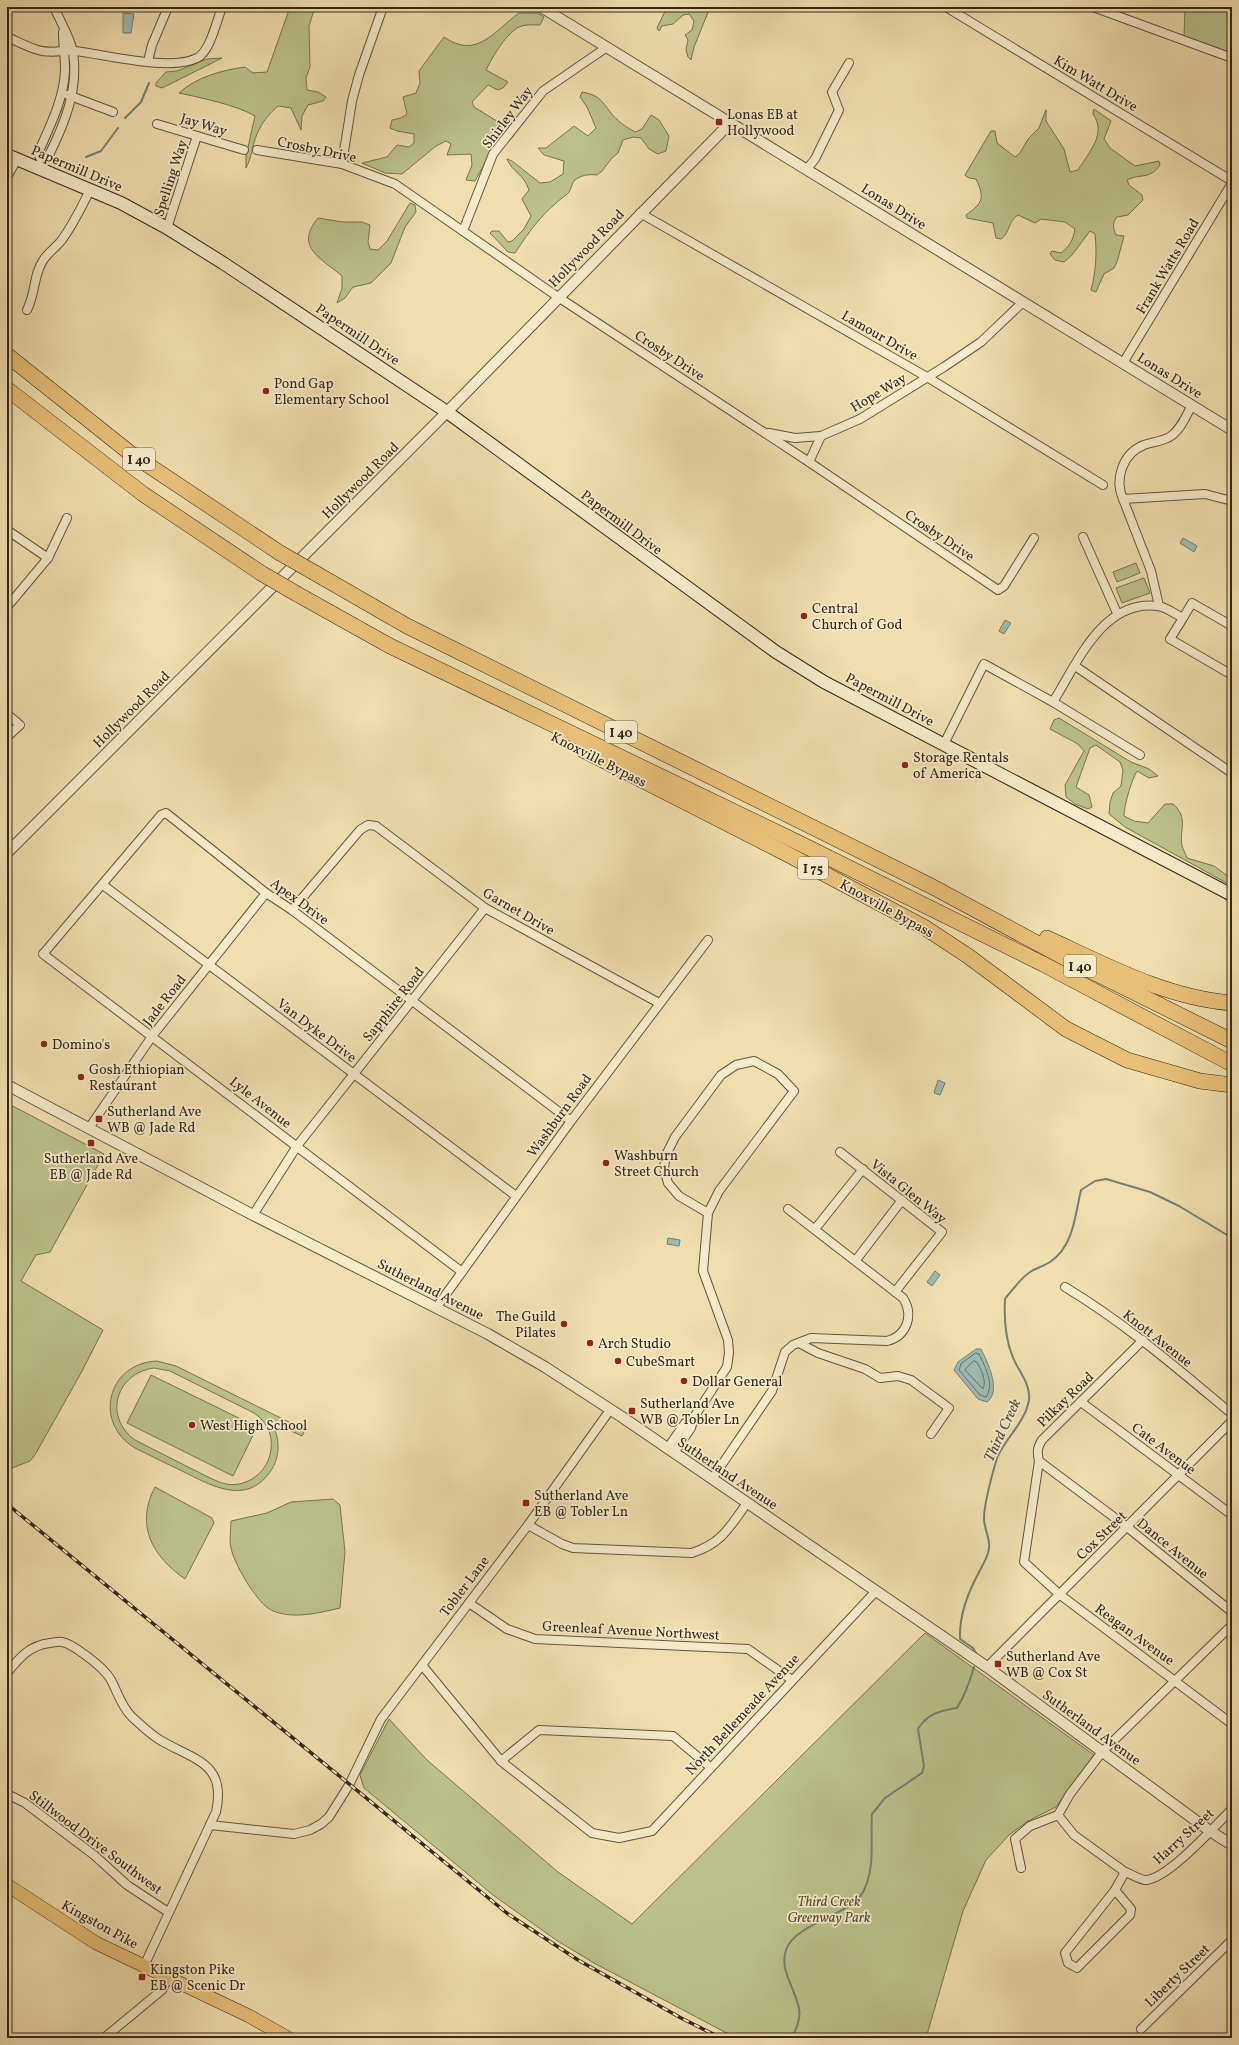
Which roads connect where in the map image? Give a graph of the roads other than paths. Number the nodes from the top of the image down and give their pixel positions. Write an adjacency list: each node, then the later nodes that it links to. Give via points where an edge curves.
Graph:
1 (54, 7): 8 (street)
2 (168, 7): 14 (street)
3 (222, 7): 14 (street, via 209,42 197,58 175,64)
4 (384, 7): 26 (street, via 359,74)
5 (541, 7): 10 (street, Lonas Drive)
6 (946, 7): 29 (street, Kim Watt Drive)
7 (1093, 7): 13 (street)
8 (63, 27): 11 (street); 12 (street)
9 (7, 37): 12 (street, via 38,50)
10 (607, 48): 19 (street, Lonas Drive); 33 (street, Shirley Way, via 543,90 493,154)
11 (73, 51): 12 (street); 14 (street, via 109,58); 17 (street)
12 (64, 52): 16 (street)
13 (1232, 58)
14 (148, 61)
15 (849, 63): 27 (street, via 832,92 839,110 815,159)
16 (62, 93): 17 (street); 25 (street, via 38,153)
17 (72, 96): 18 (street); 25 (street, via 48,157)
18 (113, 112)
19 (730, 123): 27 (street, Lonas Drive); 31 (street, Hollywood Road)
20 (157, 124): 21 (street, Jay Way)
21 (197, 136): 22 (street, Jay Way); 32 (street, Spelling Way)
22 (244, 150)
23 (257, 150): 26 (street, Crosby Drive)
24 (12, 157): 25 (main road, Papermill Drive); 28 (street)
25 (39, 164): 30 (main road, Papermill Drive)
26 (342, 164): 33 (street, Crosby Drive, via 395,184)
27 (807, 169): 35 (street, Lonas Drive)
28 (7, 177)
29 (1232, 182): 38 (street, Frank Watts Road)
30 (90, 190): 32 (main road, Papermill Drive, via 121,203); 36 (street, via 61,241 44,258)
31 (640, 213): 34 (street, Hollywood Road); 39 (street, Lamour Drive)
32 (167, 228): 42 (main road, Papermill Drive)
33 (463, 231): 34 (street, Crosby Drive)
34 (558, 297): 42 (street, Hollywood Road); 44 (street, Crosby Drive)
35 (1023, 302): 38 (street, Lonas Drive); 39 (street, Hope Way, via 981,342)
36 (27, 310)
37 (7, 355): 71 (highway, I 40, bridge, via 130,453 280,553 408,626)
38 (1123, 363): 41 (street, Lonas Drive)
39 (928, 377): 45 (street, Hope Way, via 860,419); 47 (street, Lamour Drive)
40 (7, 389): 60 (highway, I 40, bridge, via 144,494 261,572)
41 (1192, 405): 43 (street, Lonas Drive); 48 (street, via 1179,429 1170,437 1143,446 1129,456 1119,474)
42 (447, 412): 66 (main road, Papermill Drive, via 776,652 824,682); 69 (street, Hollywood Road)
43 (1232, 430)
44 (764, 432): 45 (street, Hope Way, via 795,438); 46 (street, Crosby Drive)
45 (821, 436): 46 (street)
46 (808, 462): 52 (street, Crosby Drive, via 998,590 1004,586)
47 (1103, 485)
48 (1123, 499): 49 (street, via 1204,494); 55 (street, via 1151,570)
49 (1232, 501)
50 (67, 518): 54 (street)
51 (7, 530): 54 (street)
52 (1034, 538)
53 (1083, 538): 57 (street)
54 (48, 558): 56 (street)
55 (1159, 606): 57 (street, via 1139,606); 58 (street)
56 (7, 607)
57 (1117, 613): 61 (street, via 1097,631)
58 (1183, 618): 59 (street, via 1192,602); 62 (street, via 1170,639)
59 (1232, 626)
60 (390, 646): 84 (highway, I 40, via 799,843 1043,964); 87 (highway, Knoxville Bypass / I 75, via 543,730 924,927 968,956 1066,1029 1127,1060 1200,1081)
61 (1075, 666): 63 (street); 68 (street)
62 (1232, 675)
63 (1053, 702): 66 (street, via 984,664); 67 (street)
64 (7, 714): 65 (street, via 20,725)
65 (7, 737)
66 (944, 744): 73 (main road, Papermill Drive)
67 (1140, 755)
68 (1232, 773)
69 (7, 853)
70 (102, 885): 72 (street, Apex Drive, via 161,815 166,813); 77 (street, Apex Drive); 78 (street, Van Dyke Drive)
71 (931, 886): 81 (highway, via 1123,974 1183,995); 83 (highway, I 40, via 1063,957)
72 (266, 893): 75 (street, Apex Drive); 78 (street, Jade Road)
73 (1232, 895)
74 (485, 908): 75 (street, Garnet Drive, via 376,826 368,825 360,830); 79 (street, Sapphire Road); 80 (street, Garnet Drive)
75 (292, 910): 79 (street, Apex Drive)
76 (708, 940): 80 (street, Washburn Road)
77 (43, 954): 82 (street, Lyle Avenue)
78 (207, 965): 82 (street, Jade Road); 85 (street, Van Dyke Drive)
79 (412, 1000): 85 (street, Sapphire Road); 88 (street, Apex Drive)
80 (659, 1003): 88 (street, Washburn Road)
81 (1232, 1003)
82 (153, 1035): 89 (street, Jade Road); 90 (street, Lyle Avenue)
83 (1232, 1041)
84 (1229, 1062)
85 (354, 1074): 90 (street, Sapphire Road); 93 (street, Van Dyke Drive)
86 (7, 1085): 89 (street, Sutherland Avenue)
87 (1232, 1085)
88 (571, 1120): 93 (street, Washburn Road)
89 (89, 1128): 97 (street, Sutherland Avenue)
90 (296, 1146): 97 (street, Sapphire Road); 100 (street, Lyle Avenue)
91 (840, 1152): 92 (street, Vista Glen Way)
92 (863, 1170): 94 (street, Vista Glen Way); 98 (street)
93 (516, 1196): 100 (street, Washburn Road)
94 (902, 1200): 99 (street); 102 (street, Vista Glen Way, via 942,1232)
95 (788, 1209): 98 (street)
96 (708, 1213): 96 (street, via 720,1191 794,1091 778,1074 754,1061 736,1065 721,1075 675,1137 666,1155 664,1168 668,1184 679,1196); 111 (street, via 703,1271 728,1340 727,1367 694,1417 691,1428)
97 (253, 1215): 103 (street, Sutherland Avenue)
98 (815, 1229): 99 (street)
99 (856, 1260): 102 (street)
100 (462, 1272): 103 (street, Washburn Road)
101 (1065, 1287): 104 (street, Knott Avenue, via 1094,1304)
102 (896, 1292): 105 (street, via 903,1298 909,1312 908,1322 896,1338 812,1338)
103 (436, 1308): 107 (street, Sutherland Avenue, via 511,1346)
104 (1143, 1340): 106 (street, Pilkay Road); 108 (street, Knott Avenue)
105 (799, 1343): 110 (street, via 818,1353 865,1369 880,1378 898,1376 912,1380 949,1408); 114 (street, via 785,1352 772,1391)
106 (1081, 1402): 112 (street, Pilkay Road, via 1042,1440 1037,1452); 113 (street, Cate Avenue)
107 (610, 1410): 111 (street, Sutherland Avenue); 117 (street, Tobler Lane)
108 (1232, 1414)
109 (1232, 1421): 113 (street, Cox Street)
110 (931, 1434)
111 (670, 1451): 114 (street, Sutherland Avenue)
112 (1039, 1461): 118 (street, Dance Avenue); 119 (street, Pilkay Road)
113 (1180, 1475): 116 (street, Cate Avenue); 118 (street, Cox Street)
114 (712, 1479): 115 (street, Sutherland Avenue)
115 (747, 1504): 117 (street, via 722,1538 707,1548 692,1553 574,1548); 120 (street, Sutherland Avenue)
116 (1232, 1515)
117 (528, 1525): 122 (street, Tobler Lane)
118 (1127, 1527): 121 (street, Cox Street); 123 (street, Dance Avenue)
119 (1024, 1562): 121 (street, Reagan Avenue)
120 (876, 1591): 126 (street, Sutherland Avenue); 128 (street, North Bellemeade Avenue)
121 (1059, 1594): 126 (street, Cox Street); 129 (street, Reagan Avenue)
122 (469, 1603): 125 (street, Tobler Lane); 128 (street, Greenleaf Avenue Northwest, via 507,1629 535,1639 748,1649)
123 (1232, 1612)
124 (1232, 1625): 129 (street)
125 (422, 1665): 132 (street); 137 (street, Tobler Lane, via 381,1719 349,1785 329,1817 321,1824 294,1834)
126 (987, 1667): 131 (street, Sutherland Avenue)
127 (7, 1673): 137 (street, via 20,1657 39,1644 61,1642 88,1656 111,1680 118,1698 130,1715 160,1740 195,1757 209,1769 216,1782 219,1797)
128 (792, 1680): 133 (street, North Bellemeade Avenue)
129 (1177, 1681): 130 (street, Reagan Avenue); 131 (street)
130 (1232, 1724)
131 (1102, 1752): 136 (street, via 1070,1794); 138 (street, Sutherland Avenue)
132 (501, 1761): 133 (street, via 539,1730 673,1736); 133 (street, North Bellemeade Avenue, via 592,1833 619,1838 652,1831)
133 (710, 1767)
134 (7, 1794): 144 (street, Stillwood Drive Southwest, via 25,1803 94,1855 127,1885)
135 (1232, 1809): 138 (street, Harry Street)
136 (1058, 1815): 140 (street, via 1030,1826 1015,1839); 141 (street, Harry Street, via 1074,1835)
137 (210, 1825): 144 (street)
138 (1210, 1831): 139 (street, Sutherland Avenue); 141 (street, Harry Street, via 1171,1869 1155,1878 1144,1880)
139 (1232, 1845)
140 (1021, 1868)
141 (1125, 1872): 143 (street)
142 (7, 1885): 146 (main road, Kingston Pike, via 96,1943)
143 (1114, 1890): 143 (street, via 1065,1952 1068,1963 1077,1968 1130,1915 1131,1909)
144 (168, 1912): 146 (street)
145 (1232, 1940): 148 (street, Liberty Street)
146 (144, 1966): 147 (main road, Kingston Pike)
147 (168, 1978): 149 (street, via 162,1990); 150 (main road, Kingston Pike, via 271,2027)
148 (1141, 2029)
149 (104, 2038)
150 (288, 2038)

